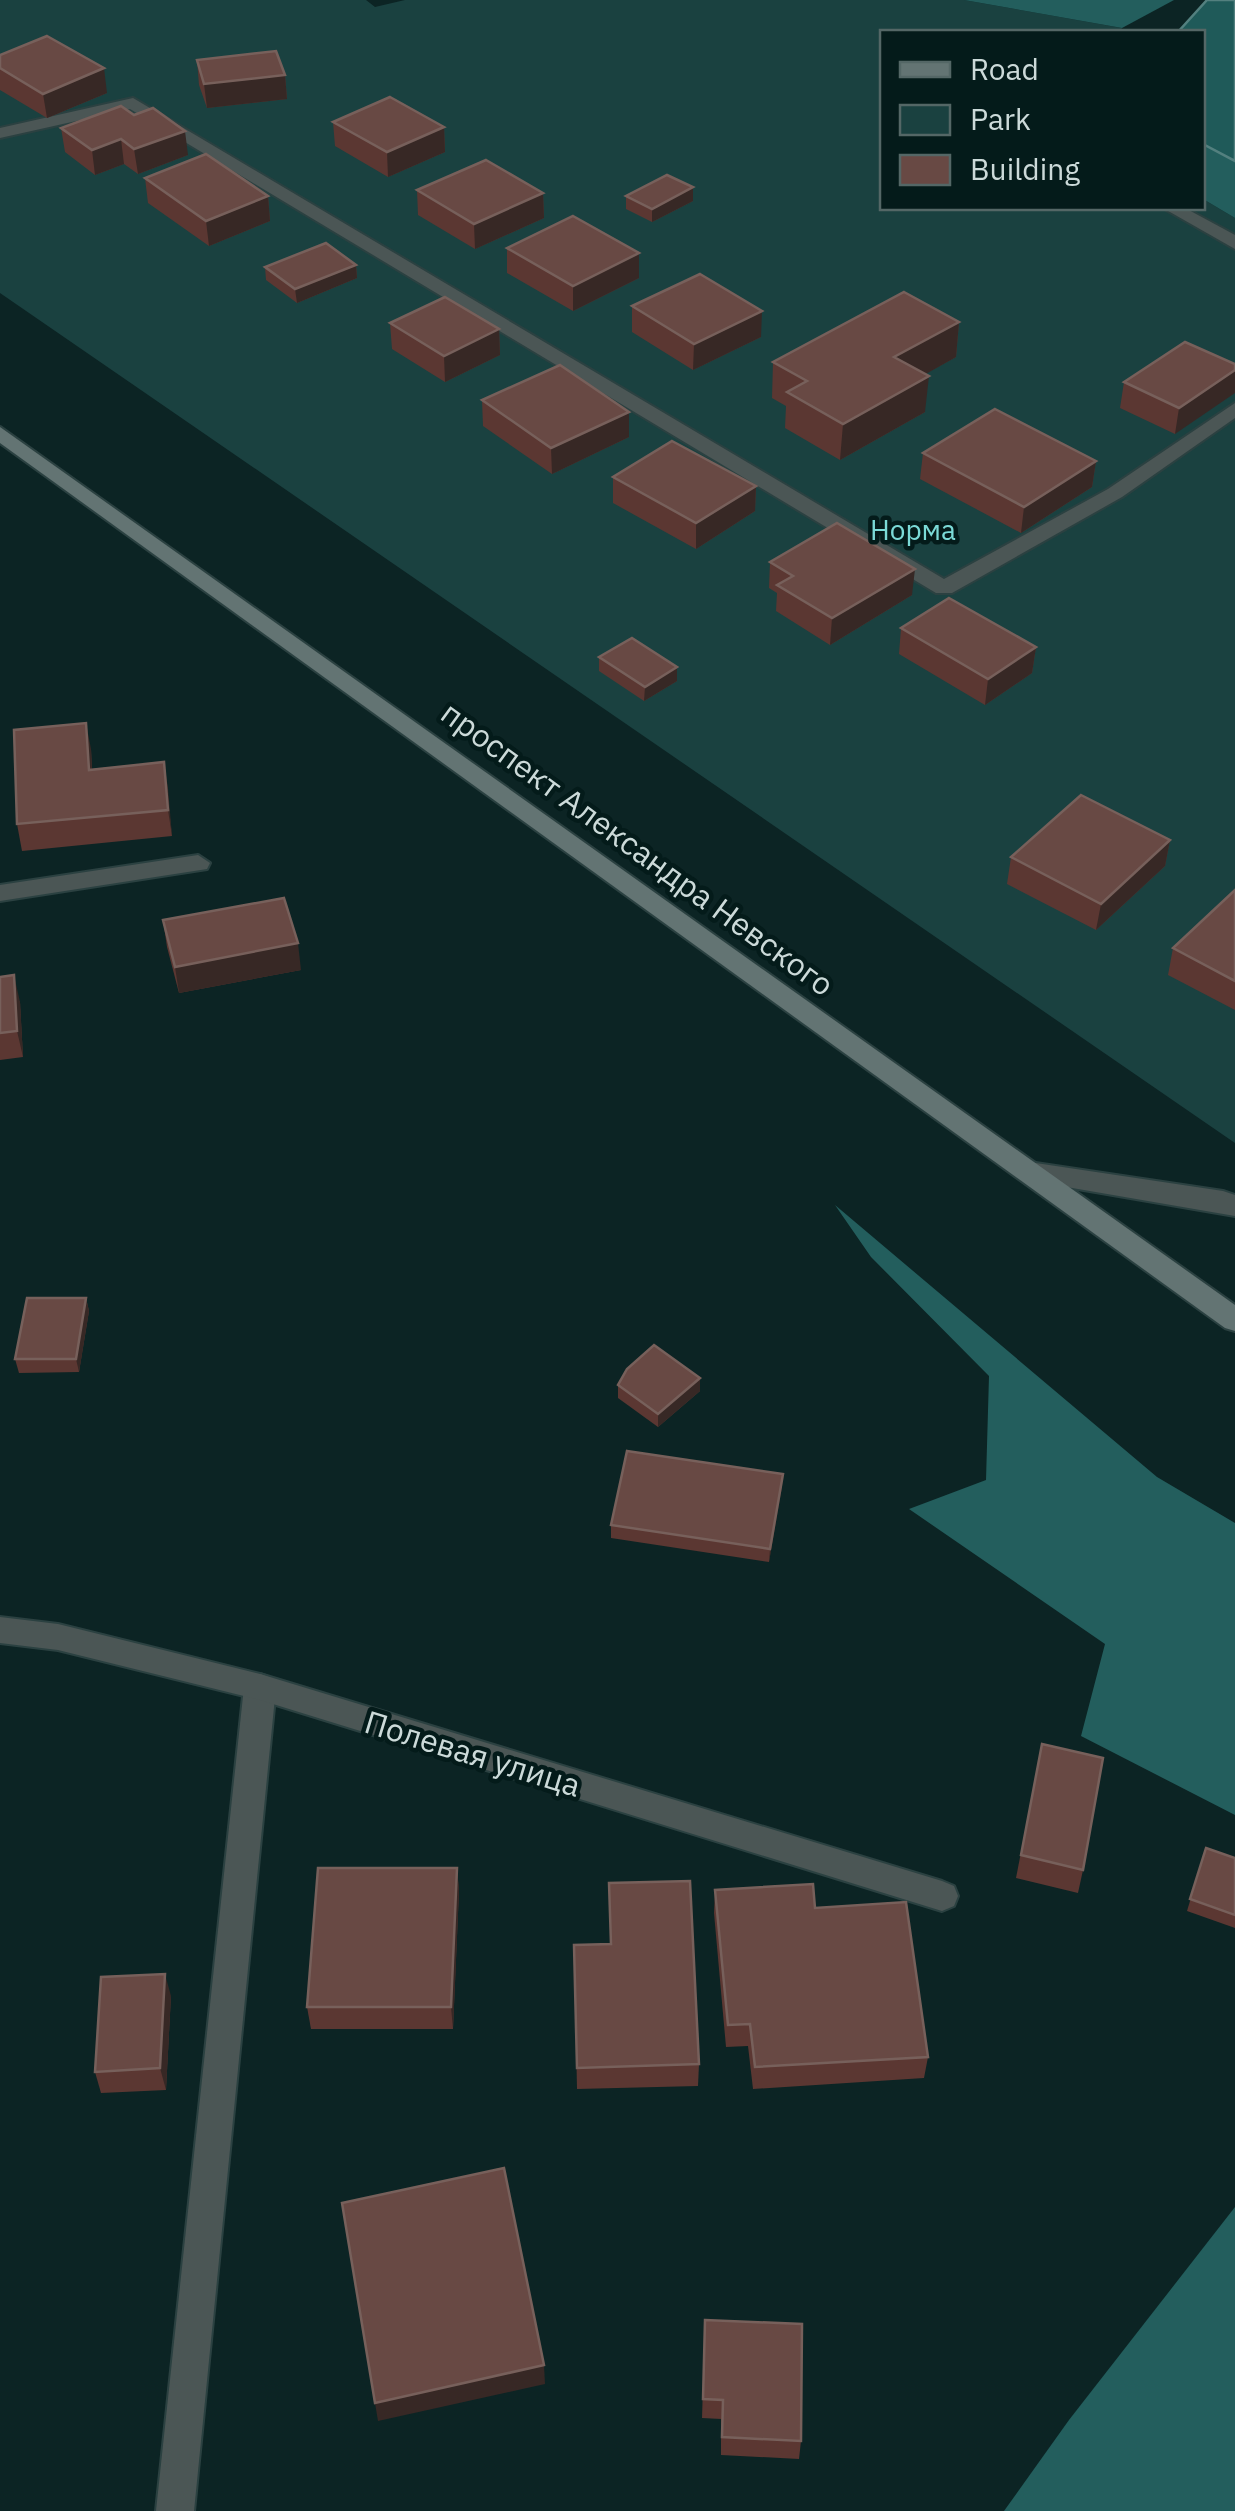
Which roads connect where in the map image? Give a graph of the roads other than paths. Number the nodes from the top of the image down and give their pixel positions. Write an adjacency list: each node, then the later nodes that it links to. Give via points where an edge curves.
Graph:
1 (0, 133): 4 (street, via 133,103 944,588 1116,493)
2 (1176, 210): 3 (street)
3 (1235, 243)
4 (1235, 409)
5 (0, 434): 8 (main road, проспект Александра Невского)
6 (198, 863): 7 (street)
7 (0, 893)
8 (1029, 1172): 9 (street); 10 (main road, проспект Александра Невского)
9 (1235, 1206)
10 (1235, 1320)
11 (0, 1630): 12 (street, Полевая улица, via 58,1637)
12 (260, 1687): 13 (street, Полевая улица); 14 (street)
13 (942, 1896)
14 (175, 2511)

